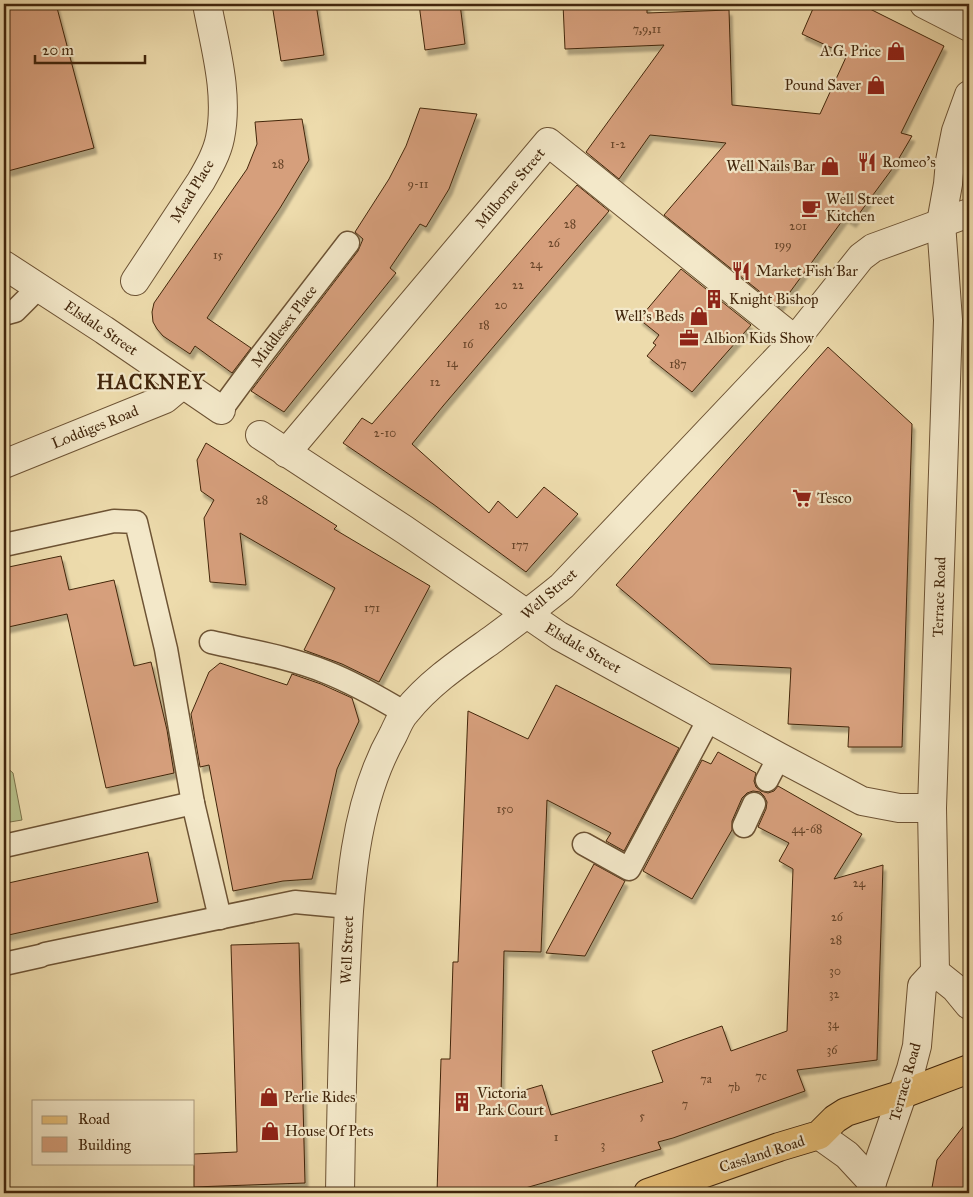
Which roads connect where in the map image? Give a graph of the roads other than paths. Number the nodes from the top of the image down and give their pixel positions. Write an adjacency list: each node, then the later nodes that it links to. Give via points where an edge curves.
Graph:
1 (207, 4): 9 (street, Mead Place, via 224,110 220,139 201,181)
2 (924, 4): 3 (street)
3 (969, 27)
4 (969, 95): 6 (street, via 956,132)
5 (969, 213): 6 (street, Well Street)
6 (941, 223): 12 (street, Well Street, via 874,248 861,257); 25 (street, Terrace Road, via 948,320)
7 (348, 243): 14 (lane, Middlesex Place)
8 (4, 265): 10 (street, Elsdale Street)
9 (136, 281)
10 (39, 287): 11 (lane, via 15,311); 13 (street, Elsdale Street)
11 (4, 314)
12 (795, 340): 16 (street, Milborne Street, via 548,142); 19 (street, Well Street, via 562,586)
13 (183, 384): 14 (street, Elsdale Street); 17 (street, Loddiges Road, via 165,399)
14 (221, 410)
15 (260, 435): 16 (street, Elsdale Street)
16 (286, 452): 19 (street, Elsdale Street)
17 (4, 464)
18 (4, 545): 23 (lane, via 114,521 136,522 166,649)
19 (528, 614): 21 (street, Well Street, via 447,672); 22 (street, Elsdale Street, via 559,636)
20 (211, 642): 21 (lane, via 288,659 326,672)
21 (405, 713): 29 (street, Well Street, via 374,774 360,826)
22 (709, 719): 25 (street, Elsdale Street, via 773,768 862,800 900,808); 27 (lane, via 629,869)
23 (192, 803): 28 (lane); 30 (lane)
24 (754, 804): 26 (lane)
25 (932, 808): 32 (street, Terrace Road)
26 (744, 826)
27 (584, 844)
28 (4, 846)
29 (349, 907): 30 (lane, via 295,902); 38 (street, Well Street)
30 (220, 918): 31 (lane)
31 (4, 964)
32 (935, 972): 33 (street); 35 (street, Terrace Road, via 922,986 917,1046)
33 (969, 1005)
34 (969, 1069): 35 (main road, Cassland Road)
35 (903, 1094): 36 (main road, Cassland Road, via 846,1112 835,1118); 37 (street, Terrace Road)
36 (820, 1135): 37 (street, Cassland Road, via 848,1155); 39 (main road, Cassland Road)
37 (871, 1188)
38 (340, 1193)
39 (648, 1193)

